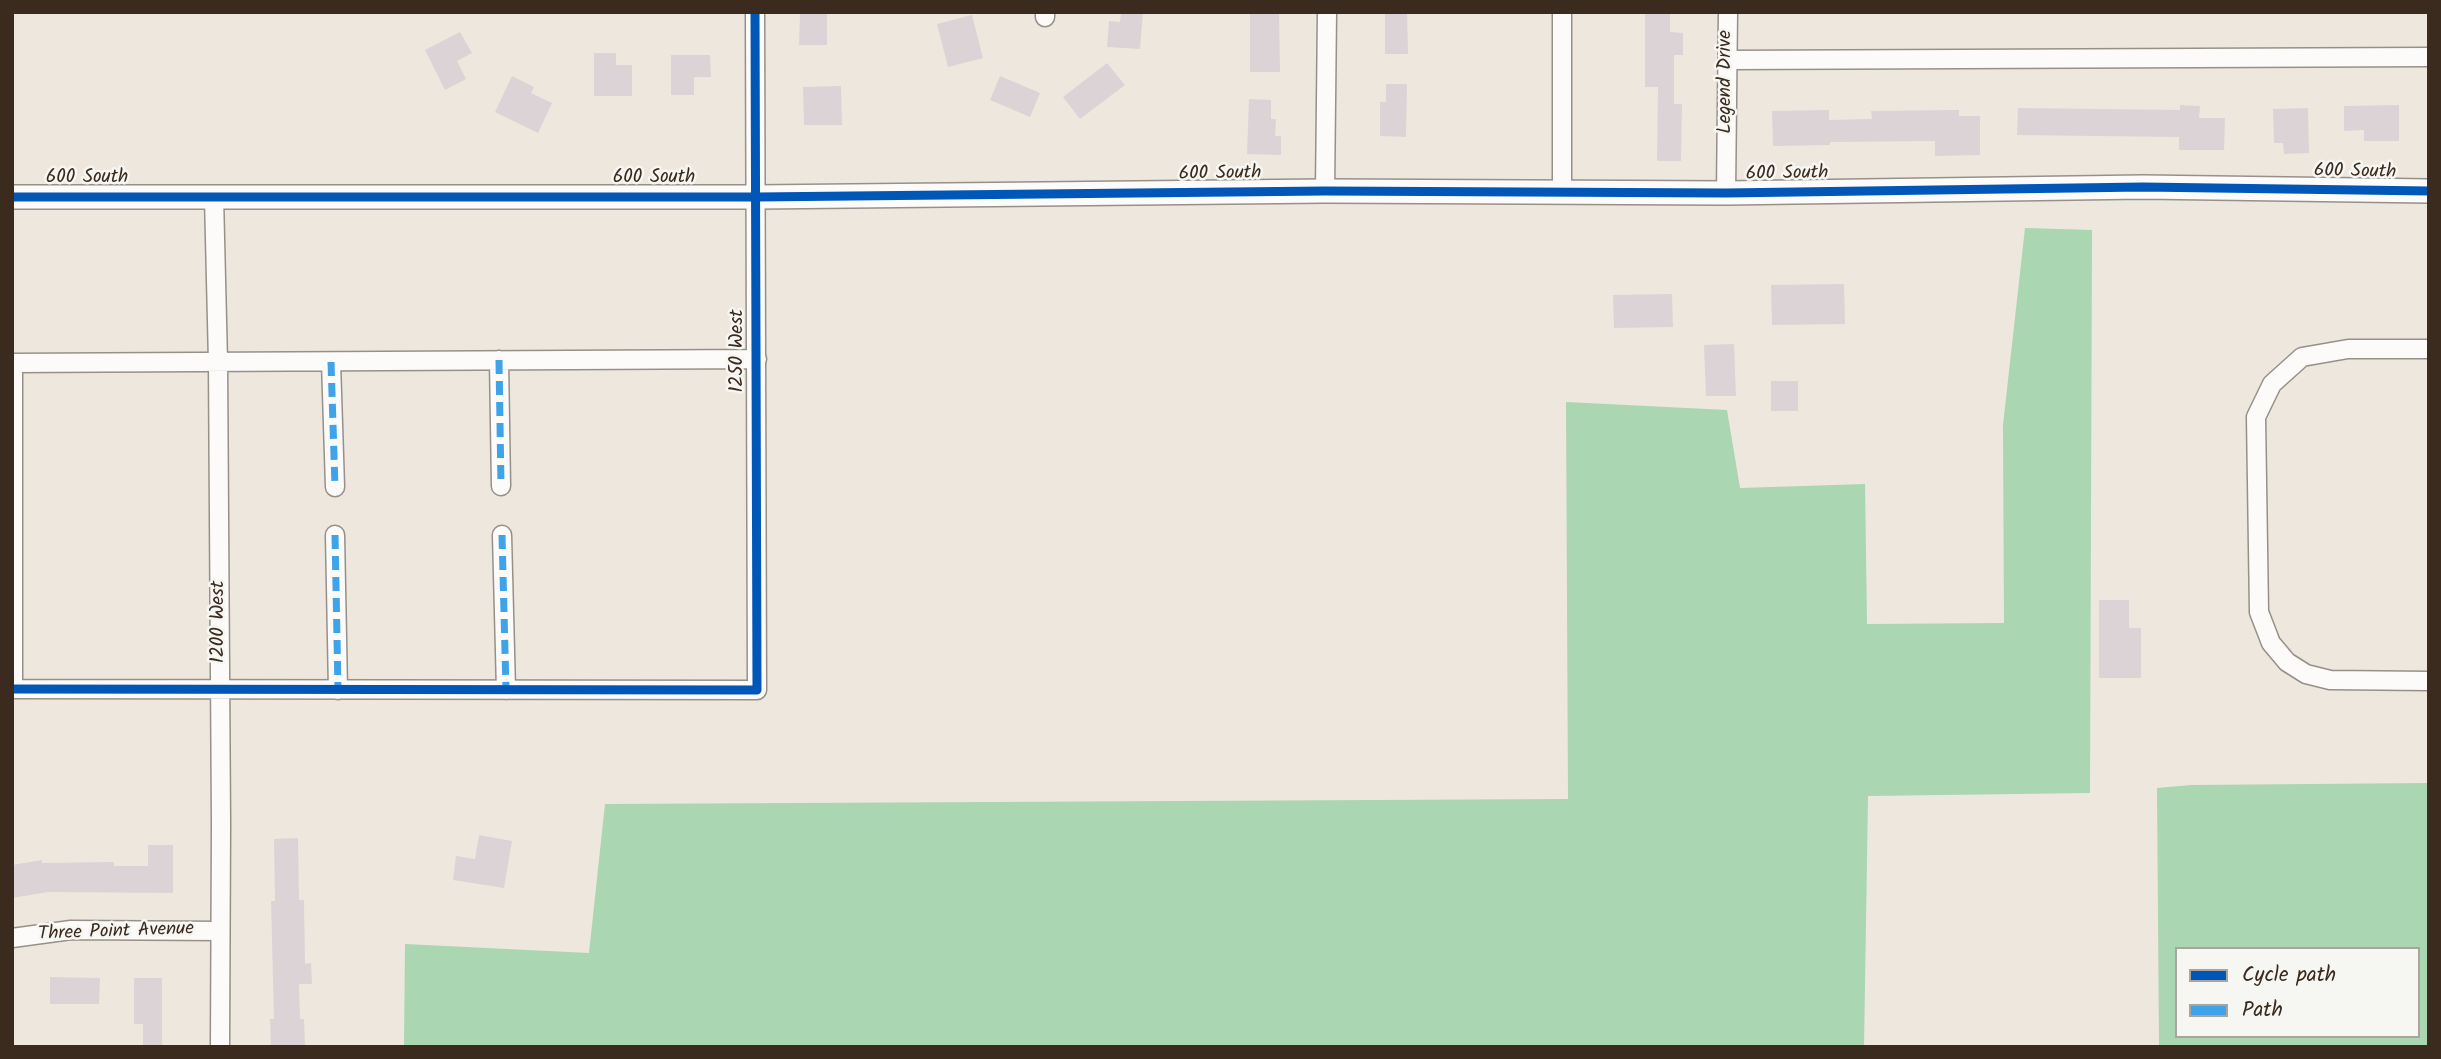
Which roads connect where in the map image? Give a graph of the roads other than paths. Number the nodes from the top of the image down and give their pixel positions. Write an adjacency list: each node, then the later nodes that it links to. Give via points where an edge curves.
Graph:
1 (755, 12): 13 (street, 1250 West)
2 (1327, 12): 7 (street)
3 (1562, 12): 9 (street)
4 (1728, 12): 6 (street, Legend Drive)
5 (2429, 57): 6 (street)
6 (1728, 60): 10 (street, Legend Drive)
7 (1325, 191): 9 (main road, 600 South); 13 (main road, 600 South)
8 (2429, 191): 10 (main road, 600 South, via 2143,187)
9 (1562, 192): 10 (main road, 600 South)
10 (1726, 193)
11 (12, 197): 12 (main road, 600 South)
12 (214, 197): 13 (main road, 600 South); 17 (street, 1200 West)
13 (757, 197): 15 (street, 1250 West)
14 (2429, 349): 24 (street, via 2348,349 2302,357 2273,384 2256,417 2259,611 2271,643 2287,662 2306,674 2330,680)
15 (757, 359): 16 (street); 28 (street, 1250 West, via 757,690)
16 (499, 360): 18 (street); 20 (street)
17 (218, 362): 18 (street); 19 (street); 26 (street, 1200 West)
18 (331, 362): 21 (street)
19 (13, 363): 25 (street)
20 (501, 486)
21 (335, 487)
22 (335, 535): 27 (street)
23 (502, 535): 28 (street)
24 (2429, 681)
25 (12, 689): 26 (street)
26 (220, 690): 27 (street); 29 (street, 1200 West)
27 (338, 690): 28 (street)
28 (506, 690)
29 (220, 931): 30 (street, Three Point Avenue, via 71,930); 31 (street, 1200 West)
30 (12, 938)
31 (220, 1047)

